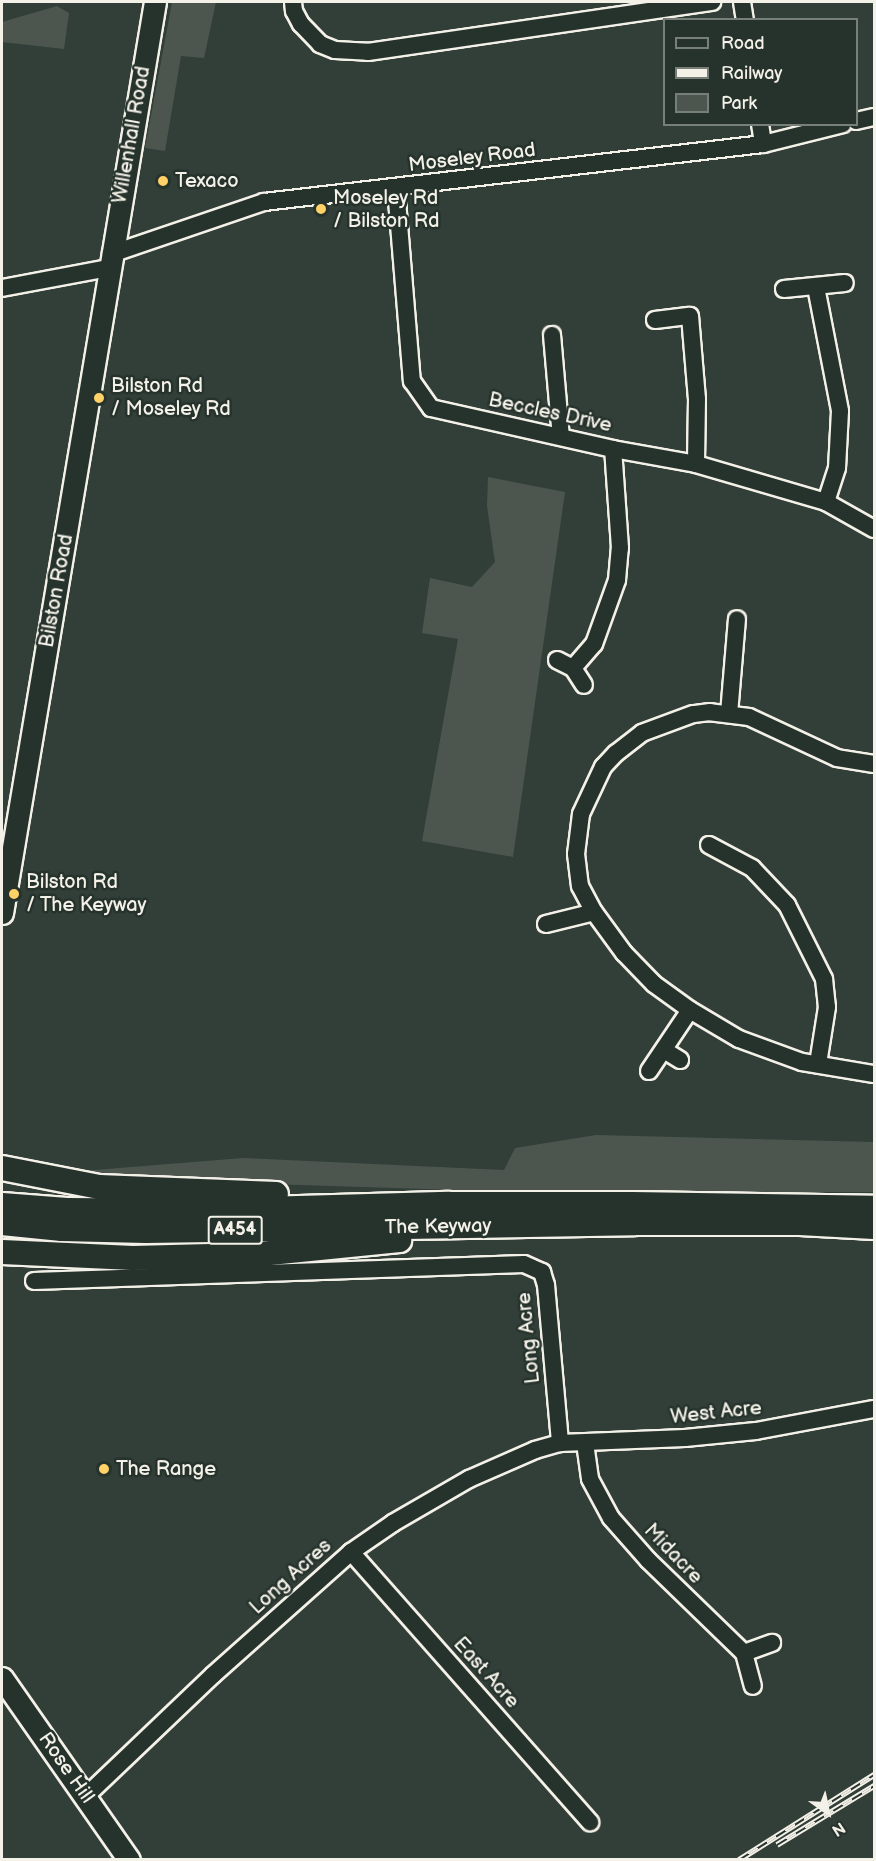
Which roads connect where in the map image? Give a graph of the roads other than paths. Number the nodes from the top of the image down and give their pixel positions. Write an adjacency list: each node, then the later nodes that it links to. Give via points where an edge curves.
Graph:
1 (155, 2): 12 (main road, Willenhall Road)
2 (293, 2): 3 (street, via 301,24 320,44 335,50 368,52)
3 (712, 2)
4 (742, 2): 5 (street)
5 (745, 18)
6 (874, 117): 7 (street)
7 (858, 121)
8 (760, 126): 10 (street)
9 (835, 126): 10 (street, Moseley Road)
10 (763, 144): 11 (street, Moseley Road)
11 (396, 188): 12 (street, Moseley Road, via 264,202); 19 (street, Beccles Drive, via 412,381 417,391 431,408 440,411)
12 (110, 261): 15 (street, Moseley Road); 31 (main road, Bilston Road)
13 (845, 283): 14 (street)
14 (816, 287): 16 (street); 22 (street, via 840,411 837,468)
15 (2, 288)
16 (784, 289)
17 (655, 320): 21 (street, via 690,316 697,399)
18 (552, 335): 19 (street)
19 (561, 437): 20 (street, Beccles Drive)
20 (613, 449): 21 (street, Beccles Drive); 26 (street, via 620,548 617,580 594,644)
21 (696, 464): 22 (street, Beccles Drive)
22 (826, 502): 23 (street, Beccles Drive)
23 (874, 529)
24 (737, 619): 28 (street)
25 (557, 660): 26 (street)
26 (573, 668): 27 (street)
27 (584, 685)
28 (729, 714): 29 (street, via 750,717 837,758); 32 (street, via 693,714 661,725 642,733 603,767 589,794 577,836 577,874)
29 (874, 764)
30 (709, 845): 38 (street, via 752,868 771,886 787,905 824,979 827,1007)
31 (7, 856): 33 (main road, Bilston Road)
32 (594, 912): 34 (street); 35 (street, via 618,946 654,984)
33 (2, 913)
34 (546, 924)
35 (690, 1010): 36 (street); 38 (street, via 739,1039)
36 (664, 1050): 37 (street); 39 (street)
37 (680, 1060)
38 (818, 1064): 40 (street)
39 (649, 1071)
40 (874, 1074)
41 (2, 1168): 42 (highway, via 99,1187)
42 (449, 1204): 43 (highway, The Keyway / A454, via 192,1211); 44 (highway, The Keyway / A454)
43 (2, 1205)
44 (874, 1208)
45 (2, 1223): 46 (highway, The Keyway / A454, via 146,1231)
46 (469, 1227): 47 (highway, The Keyway / A454, via 777,1223); 48 (highway, via 374,1245 250,1255 133,1258)
47 (874, 1227)
48 (2, 1252)
49 (34, 1281): 51 (street, Long Acre, via 524,1264 542,1272 546,1285)
50 (874, 1409): 52 (street, West Acre, via 756,1431)
51 (560, 1443): 52 (street, West Acre); 53 (street, Long Acres, via 470,1479 393,1522)
52 (585, 1443): 55 (street, Midacre, via 590,1479 611,1518 648,1560)
53 (351, 1552): 58 (street, Long Acres); 59 (street, East Acre)
54 (772, 1643): 55 (street)
55 (744, 1653): 57 (street)
56 (2, 1681): 58 (main road, Rose Hill)
57 (753, 1686)
58 (86, 1796): 60 (main road, Rose Hill)
59 (590, 1822)
60 (129, 1860)

